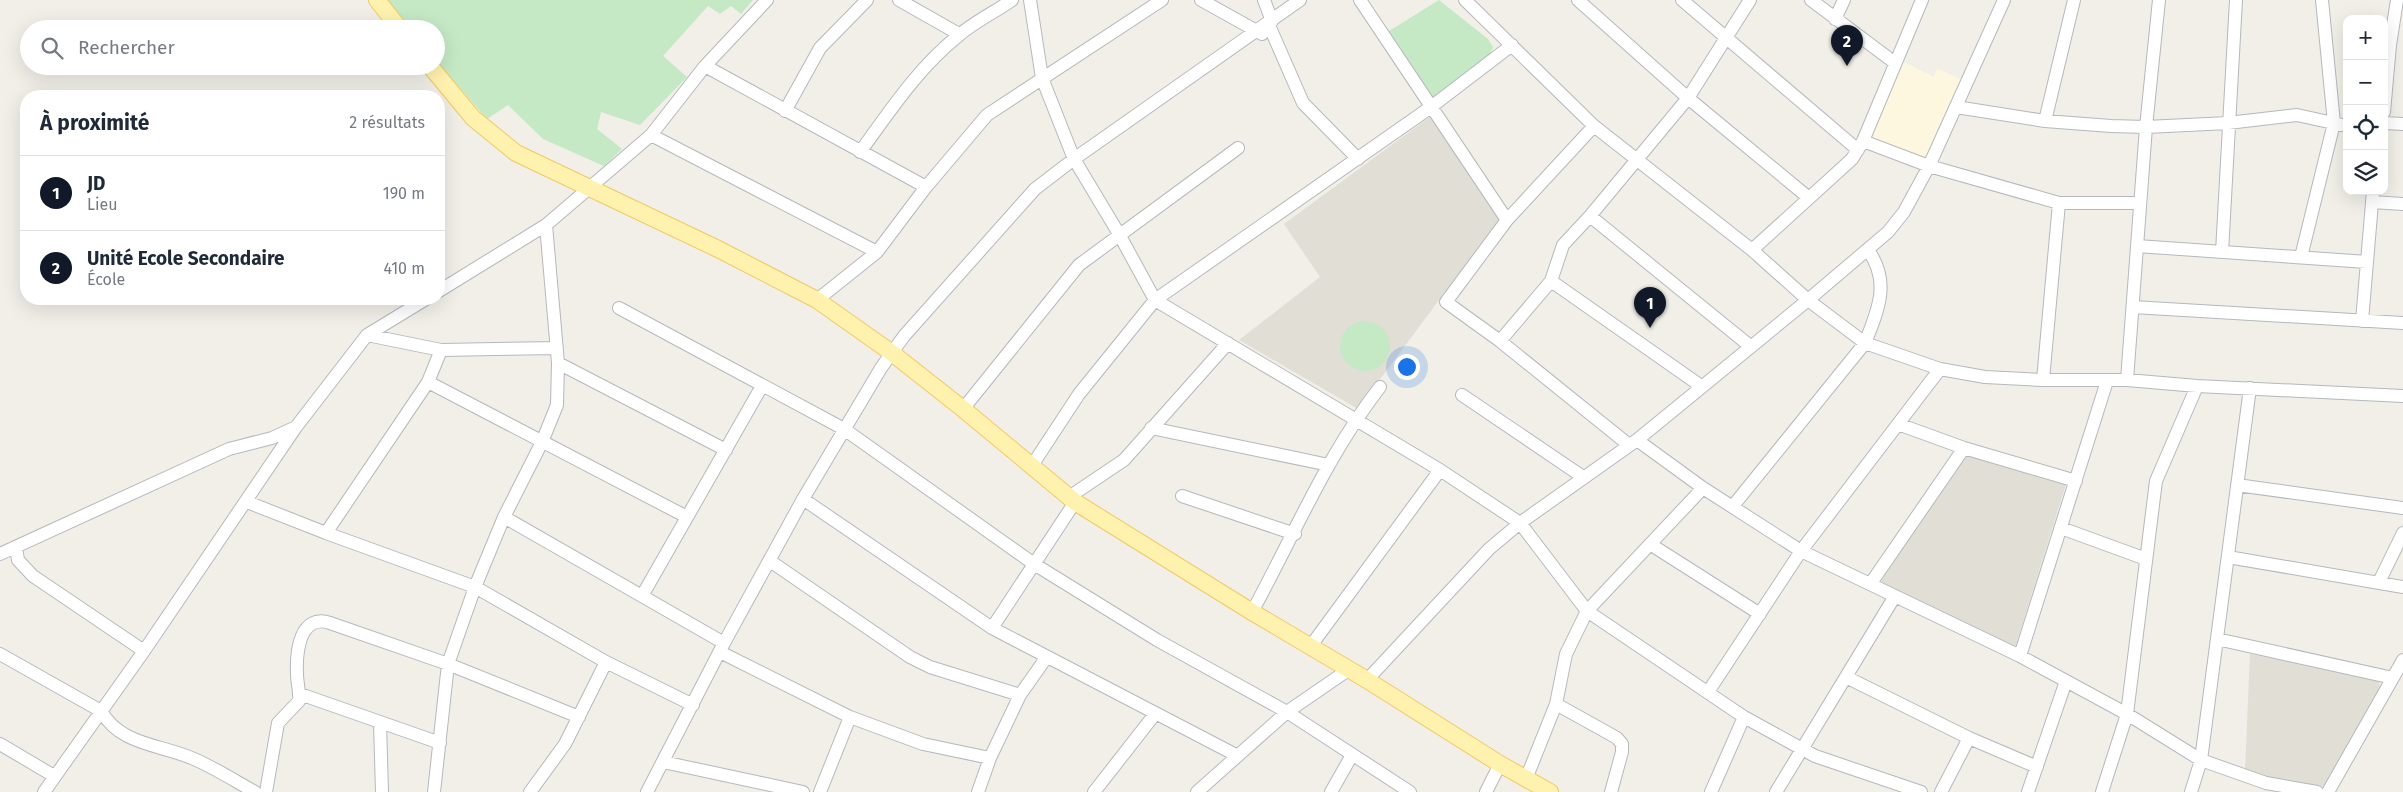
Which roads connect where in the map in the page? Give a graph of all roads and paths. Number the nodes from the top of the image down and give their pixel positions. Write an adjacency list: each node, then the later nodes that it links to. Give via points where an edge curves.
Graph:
1 (377, 0): 26 (main road)
2 (767, 0): 34 (street)
3 (867, 0): 41 (street, via 820,48)
4 (899, 0): 29 (street)
5 (1012, 0): 29 (street)
6 (1030, 0): 36 (street)
7 (1162, 0): 36 (street)
8 (1201, 0): 28 (street)
9 (1264, 0): 27 (street)
10 (1300, 0): 27 (street)
11 (1360, 0): 39 (street)
12 (1465, 0): 32 (street)
13 (1578, 0): 37 (street)
14 (1682, 0): 30 (street)
15 (1750, 0): 30 (street)
16 (1811, 0): 25 (street)
17 (1844, 0): 25 (street)
18 (1922, 0): 33 (street)
19 (2004, 0): 40 (street)
20 (2074, 0): 42 (street)
21 (2159, 0): 49 (street)
22 (2236, 0): 43 (street)
23 (2322, 0): 44 (street)
24 (2398, 0): 38 (street)
25 (1835, 19): 33 (street)
26 (393, 20)
27 (1270, 22): 28 (street); 31 (street)
28 (1257, 31): 31 (street); 54 (street)
29 (959, 34): 53 (street, via 913,79)
30 (1727, 37): 37 (street); 51 (street)
31 (1277, 42): 55 (street, via 1303,103)
32 (1512, 45): 39 (street); 48 (street)
33 (1895, 63): 51 (street)
34 (704, 66): 41 (street); 50 (street)
35 (437, 75): 59 (main road, via 473,118 498,140 522,156)
36 (1042, 78): 54 (street); 58 (street, via 986,114)
37 (1688, 98): 56 (street); 61 (street)
38 (2385, 105)
39 (1431, 107): 55 (street); 66 (street)
40 (1956, 107): 42 (street); 57 (street)
41 (785, 111): 53 (street)
42 (2045, 121): 49 (street)
43 (2228, 123): 44 (street, via 2297,116); 49 (street); 73 (street)
44 (2334, 123): 47 (street); 74 (street)
45 (2388, 123): 46 (street)
46 (2403, 124)
47 (2343, 125)
48 (1594, 126): 56 (street); 66 (street)
49 (2146, 127): 63 (street)
50 (651, 135): 59 (street); 72 (street)
51 (1860, 145): 57 (street); 61 (street, via 1839,173)
52 (1238, 148): 68 (street)
53 (860, 152): 58 (street)
54 (1074, 159): 68 (street); 93 (street, via 1035,189)
55 (1358, 159): 79 (street)
56 (1637, 160): 65 (street); 70 (street)
57 (1929, 166): 62 (street); 71 (street, via 1904,212)
58 (926, 187): 72 (street)
59 (589, 189): 67 (street); 78 (main road)
60 (2373, 197): 64 (street); 75 (street)
61 (1809, 198): 70 (street)
62 (2059, 203): 63 (street); 96 (street)
63 (2140, 203): 69 (street)
64 (2403, 204)
65 (1590, 216): 76 (street, via 1563,245); 90 (street)
66 (1508, 220): 87 (street, via 1446,302)
67 (546, 225): 77 (street); 91 (street)
68 (1119, 234): 79 (street); 107 (street, via 1079,265)
69 (2137, 246): 73 (street); 83 (street)
70 (1752, 250): 80 (street)
71 (1868, 250): 80 (street); 89 (street, via 1881,273 1876,314)
72 (877, 252): 78 (street)
73 (2222, 252): 74 (street)
74 (2301, 257): 75 (street)
75 (2367, 262): 84 (street)
76 (1550, 281): 87 (street); 101 (street)
77 (445, 286)
78 (817, 300): 93 (main road)
79 (1155, 300): 88 (street); 118 (street, via 1079,394)
80 (1808, 300): 89 (street); 90 (street)
81 (416, 305): 86 (street)
82 (619, 308): 100 (street)
83 (2132, 308): 84 (street); 97 (street)
84 (2362, 320): 85 (street)
85 (2403, 322)
86 (367, 335): 92 (street); 110 (street)
87 (1500, 341): 114 (street)
88 (1228, 343): 108 (street); 111 (street)
89 (1865, 343): 95 (street); 128 (street)
90 (1750, 346): 101 (street)
91 (557, 348): 92 (street); 94 (street)
92 (441, 350): 99 (street)
93 (892, 353): 107 (main road); 112 (street)
94 (558, 363): 113 (street, via 557,405); 116 (street)
95 (1940, 369): 96 (street, via 1985,377); 109 (street)
96 (2043, 380): 98 (street)
97 (2127, 380): 98 (street); 102 (street)
98 (2108, 381): 121 (street)
99 (428, 382): 113 (street); 134 (street)
100 (762, 386): 112 (street); 116 (street)
101 (1701, 386): 114 (street)
102 (2197, 386): 104 (street); 142 (street, via 2156,481)
103 (1380, 387): 108 (street)
104 (2250, 388): 106 (street); 122 (street)
105 (1462, 395): 120 (street)
106 (2403, 396)
107 (963, 409): 118 (main road)
108 (1355, 419): 117 (street); 119 (street)
109 (1898, 424): 115 (street); 139 (street)
110 (296, 427): 127 (street); 138 (street, via 272,438 229,449)
111 (1151, 428): 117 (street); 126 (street, via 1124,460)
112 (844, 429): 125 (street); 144 (street)
113 (542, 442): 130 (street); 131 (street)
114 (1633, 442): 120 (street); 123 (street)
115 (1964, 448): 121 (street); 146 (street)
116 (726, 450): 131 (street)
117 (1329, 465): 136 (street)
118 (1031, 467): 126 (main road)
119 (1440, 470): 132 (street); 157 (street)
120 (1583, 477): 132 (street)
121 (2076, 480): 133 (street)
122 (2237, 485): 129 (street); 141 (street)
123 (1703, 488): 128 (street); 137 (street)
124 (1182, 496): 136 (street)
125 (803, 498): 143 (street); 154 (street)
126 (1072, 500): 144 (street); 151 (main road)
127 (247, 502): 134 (street); 158 (street)
128 (1733, 506): 139 (street)
129 (2403, 508)
130 (504, 517): 147 (street); 149 (street)
131 (687, 517): 149 (street)
132 (1520, 523): 152 (street); 167 (street, via 1479,558)
133 (2060, 528): 142 (street); 160 (street)
134 (326, 533): 147 (street)
135 (2403, 533): 145 (street)
136 (1295, 534): 151 (street)
137 (1650, 544): 152 (street); 153 (street)
138 (16, 548): 140 (street); 158 (street, via 18,560 33,576)
139 (1801, 551): 146 (street); 153 (street)
140 (0, 554)
141 (2228, 557): 145 (street); 155 (street)
142 (2146, 559): 177 (street)
143 (770, 561): 156 (street); 171 (street, via 910,658)
144 (1034, 564): 154 (street); 175 (street, via 1157,640)
145 (2378, 582): 148 (street)
146 (1871, 583): 150 (street)
147 (475, 587): 162 (street); 163 (street)
148 (2403, 587)
149 (642, 596): 156 (street)
150 (1895, 596): 160 (street); 166 (street)
151 (1252, 612): 157 (main road)
152 (1587, 612): 169 (street); 172 (street, via 1566,654)
153 (1760, 614): 169 (street)
154 (992, 628): 161 (street)
155 (2217, 639): 164 (street); 189 (street)
156 (722, 647): 173 (street); 179 (street)
157 (1310, 647): 165 (main road)
158 (144, 651): 174 (street)
159 (0, 654): 174 (street)
160 (2020, 656): 168 (street)
161 (1046, 658): 171 (street); 176 (street)
162 (606, 662): 173 (street); 178 (street)
163 (448, 664): 170 (street, via 330,623 314,621 302,635 297,674); 178 (street); 183 (street)
164 (2400, 668): 221 (street)
165 (1348, 670): 167 (main road); 175 (street)
166 (1846, 677): 182 (street); 185 (street)
167 (1367, 680): 191 (main road)
168 (2066, 681): 177 (street); 192 (street)
169 (1708, 692): 180 (street)
170 (300, 694): 181 (street); 198 (street, via 296,706 278,723)
171 (1020, 695): 188 (street)
172 (1556, 704): 194 (street); 212 (street, via 1617,738 1622,744)
173 (694, 705): 190 (street)
174 (101, 711): 193 (street); 197 (street, via 116,730 130,738 194,759)
175 (1287, 712): 186 (street); 187 (street)
176 (1155, 714): 186 (street); 206 (street)
177 (2127, 714): 189 (street); 218 (street)
178 (579, 717): 201 (street, via 556,757)
179 (850, 717): 188 (street, via 922,744); 204 (street)
180 (1744, 717): 185 (street); 213 (street)
181 (380, 723): 183 (street); 199 (street)
182 (1968, 738): 192 (street); 216 (street)
183 (440, 742): 200 (street)
184 (0, 744): 193 (street)
185 (1802, 749): 214 (street); 215 (street, via 1851,770)
186 (1236, 755): 207 (street)
187 (1352, 755): 208 (street); 209 (street)
188 (990, 758): 205 (street)
189 (2202, 760): 195 (street); 219 (street)
190 (664, 762): 202 (street); 203 (street)
191 (1500, 764): 194 (main road); 210 (street)
192 (2037, 767): 217 (street)
193 (54, 776): 196 (street)
194 (1526, 779): 211 (main road)
195 (2264, 788): 220 (street)
196 (44, 792)
197 (255, 792)
198 (266, 792)
199 (382, 792)
200 (434, 792)
201 (530, 792)
202 (647, 792)
203 (803, 792)
204 (820, 792)
205 (978, 792)
206 (1094, 792)
207 (1196, 792)
208 (1331, 792)
209 (1410, 792)
210 (1486, 792)
211 (1550, 792)
212 (1611, 792)
213 (1711, 792)
214 (1776, 792)
215 (1921, 792)
216 (1940, 792)
217 (2028, 792)
218 (2102, 792)
219 (2191, 792)
220 (2317, 792)
221 (2328, 792)

